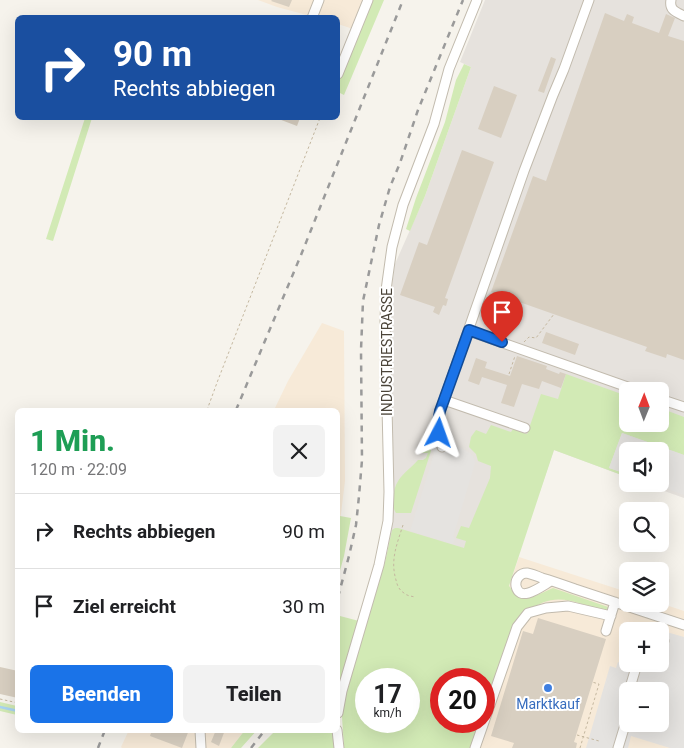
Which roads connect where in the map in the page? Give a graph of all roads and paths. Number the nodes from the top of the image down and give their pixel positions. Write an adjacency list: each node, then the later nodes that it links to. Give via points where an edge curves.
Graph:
1 (319, 0): 6 (street)
2 (368, 0): 8 (street)
3 (477, 0): 31 (street, INDUSTRIESTRASSE, via 449,69 434,124 403,205 392,246 385,322 388,520 380,566)
4 (589, 0): 11 (street, via 524,171)
5 (667, 1): 7 (street, via 673,11)
6 (313, 15)
7 (684, 16)
8 (340, 69)
9 (319, 120): 18 (path)
10 (554, 314): 12 (path, via 536,338 529,337)
11 (469, 330): 12 (street); 15 (street)
12 (519, 348): 13 (path); 14 (street)
13 (509, 374)
14 (619, 384)
15 (444, 400): 19 (street); 20 (street, via 438,422)
16 (669, 401): 17 (street)
17 (684, 407)
18 (208, 408)
19 (525, 428)
20 (442, 447)
21 (403, 525): 23 (path, via 393,558 394,570 401,591)
22 (551, 581): 24 (street)
23 (415, 597)
24 (615, 602): 25 (street); 26 (street)
25 (611, 616): 27 (street); 40 (street, via 568,606 528,613 517,627)
26 (684, 625)
27 (606, 631)
28 (592, 682): 36 (path, via 599,684)
29 (0, 699): 30 (path)
30 (15, 702)
31 (340, 702)
32 (623, 732): 42 (street)
33 (200, 733): 38 (street)
34 (337, 733): 39 (street)
35 (576, 735): 36 (path)
36 (583, 737): 37 (path); 41 (path)
37 (599, 741)
38 (201, 748)
39 (339, 748)
40 (475, 748)
41 (580, 748)
42 (618, 748)

